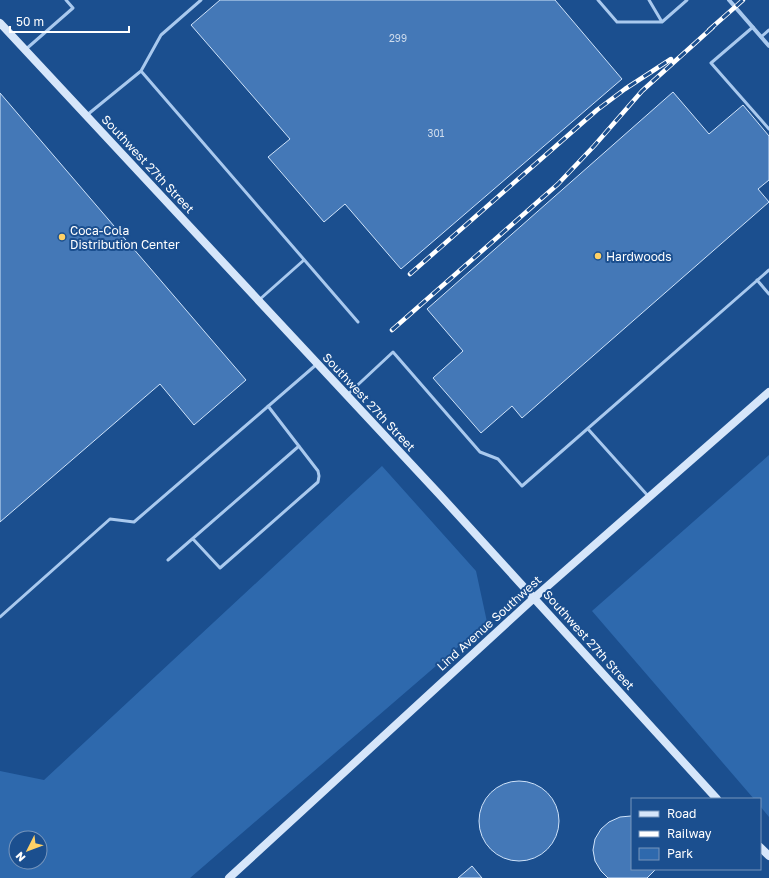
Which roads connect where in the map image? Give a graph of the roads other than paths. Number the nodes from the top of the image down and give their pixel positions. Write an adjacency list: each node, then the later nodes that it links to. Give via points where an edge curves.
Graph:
1 (66, 0): 13 (lane, via 73,8)
2 (201, 0): 14 (lane, via 161,35)
3 (598, 0): 7 (lane, via 617,22)
4 (649, 0): 7 (lane)
5 (687, 0): 7 (lane)
6 (729, 0): 9 (street)
7 (662, 22)
8 (0, 23): 13 (street, Southwest 27th Street)
9 (753, 27): 11 (street); 16 (lane, via 711,63)
10 (769, 30): 11 (lane)
11 (761, 37): 12 (street)
12 (769, 46)
13 (25, 50): 15 (street, Southwest 27th Street)
14 (141, 71): 15 (lane); 17 (lane)
15 (86, 116): 21 (street, Southwest 27th Street)
16 (769, 129)
17 (304, 260): 21 (lane); 22 (lane)
18 (769, 270): 19 (lane)
19 (757, 280): 20 (lane); 27 (lane)
20 (769, 294)
21 (258, 301): 23 (street, Southwest 27th Street)
22 (358, 322)
23 (317, 364): 25 (street, Southwest 27th Street); 26 (lane)
24 (769, 392): 29 (street, Lind Avenue Southwest)
25 (346, 395): 27 (lane, via 393,352 480,452 498,459 522,486); 32 (street, Southwest 27th Street)
26 (268, 406): 28 (lane); 33 (lane, via 134,522 110,519)
27 (588, 429): 29 (lane)
28 (299, 446): 30 (lane); 30 (lane, via 318,471 318,482 220,568)
29 (649, 497): 32 (street, Lind Avenue Southwest)
30 (192, 539): 31 (lane)
31 (168, 560)
32 (534, 598): 34 (street, Southwest 27th Street); 37 (street, Lind Avenue Southwest)
33 (0, 617)
34 (716, 798)
35 (761, 848): 36 (street)
36 (769, 856)
37 (229, 878)

